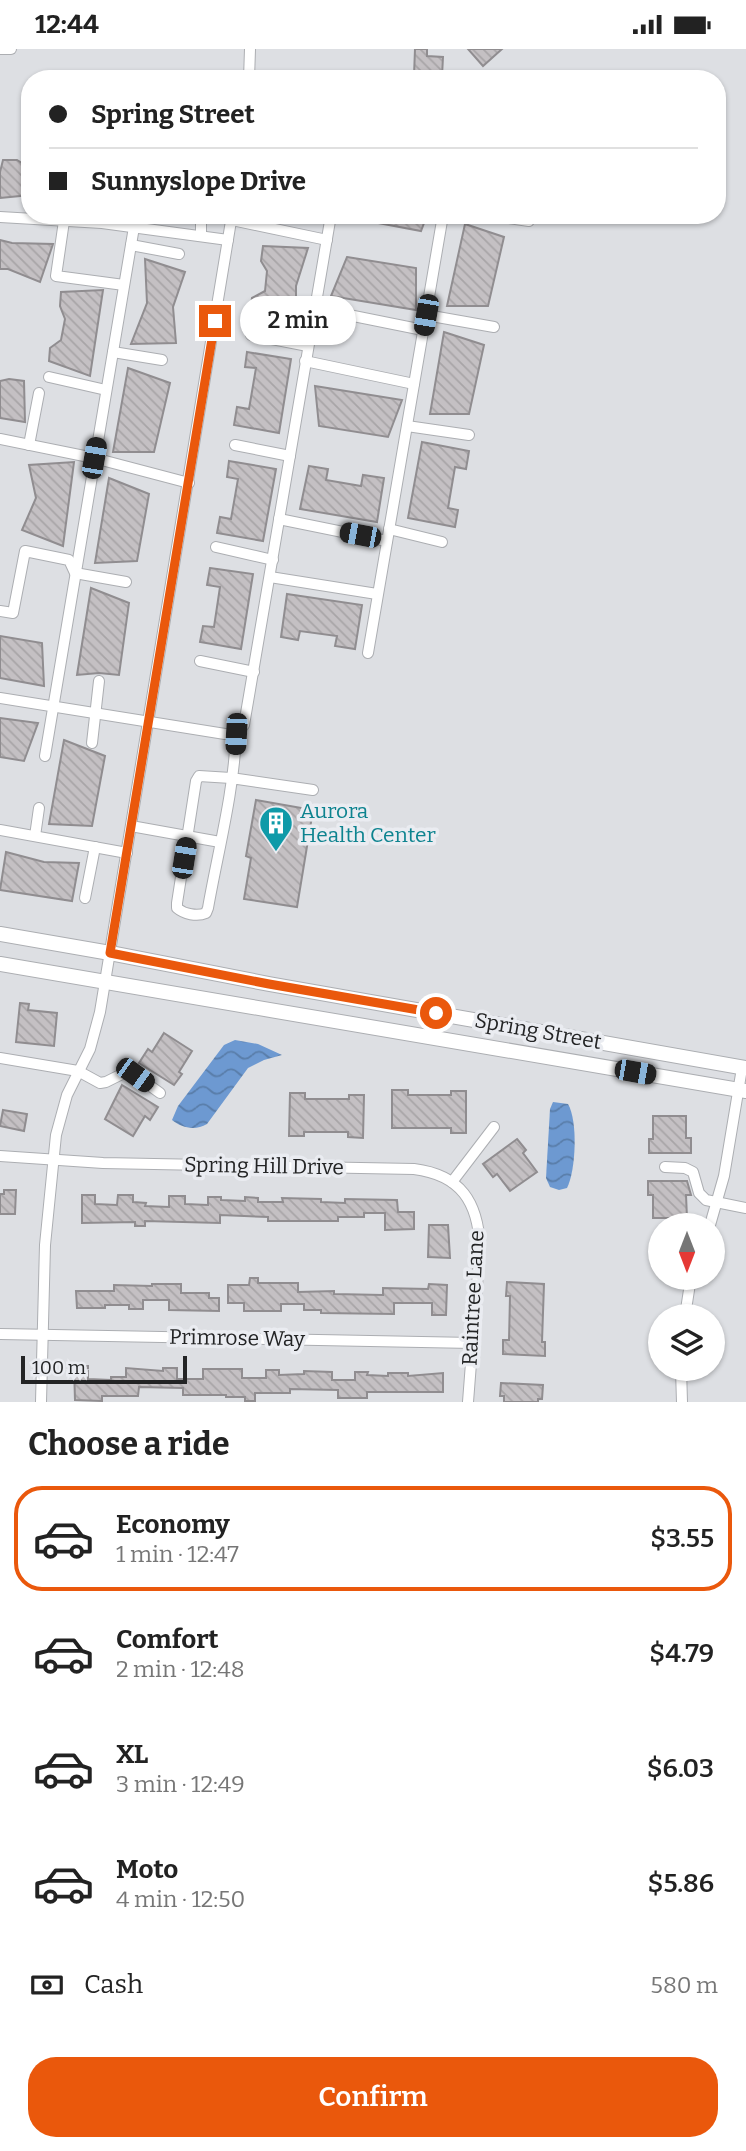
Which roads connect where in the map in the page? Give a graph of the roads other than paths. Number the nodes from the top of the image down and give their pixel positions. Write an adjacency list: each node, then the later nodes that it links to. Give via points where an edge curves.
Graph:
1 (0, 49): 2 (street)
2 (11, 49)
3 (250, 49): 4 (street)
4 (249, 70)
5 (0, 217): 6 (street)
6 (21, 218)
7 (64, 224): 20 (street, via 56,276)
8 (118, 224): 14 (street)
9 (201, 224): 15 (street)
10 (231, 224): 16 (street)
11 (261, 224): 17 (street)
12 (330, 224): 17 (street)
13 (441, 224): 22 (street)
14 (134, 227): 15 (street); 18 (street)
15 (201, 236): 16 (street)
16 (228, 240): 41 (street)
17 (327, 240): 21 (street)
18 (131, 245): 19 (street); 20 (street)
19 (179, 254)
20 (124, 285): 27 (street)
21 (314, 308): 24 (street); 26 (street)
22 (426, 315): 23 (street); 24 (street)
23 (494, 327)
24 (423, 330): 31 (street)
25 (251, 335): 26 (street)
26 (308, 347): 29 (street)
27 (113, 352): 28 (street); 32 (street)
28 (162, 360)
29 (305, 361): 31 (street); 39 (street)
30 (49, 377): 32 (street)
31 (414, 384): 34 (street)
32 (106, 390): 40 (street)
33 (38, 393): 37 (street)
34 (407, 425): 35 (street); 43 (street)
35 (468, 435)
36 (0, 439): 37 (street)
37 (29, 445): 40 (street)
38 (236, 445): 39 (street)
39 (290, 456): 42 (street)
40 (94, 458): 41 (street); 47 (street)
41 (188, 483): 59 (street)
42 (279, 519): 43 (street); 46 (street)
43 (388, 535): 44 (street); 50 (street)
44 (442, 542)
45 (216, 547): 46 (street)
46 (273, 560): 48 (street)
47 (75, 573): 49 (street); 51 (street, via 69,560 25,551 13,613); 57 (street)
48 (270, 577): 50 (street); 54 (street)
49 (126, 582)
50 (377, 594): 52 (street)
51 (0, 611)
52 (368, 653)
53 (200, 661): 54 (street)
54 (254, 672): 60 (street, via 244,725)
55 (99, 681): 58 (street)
56 (0, 698): 57 (street)
57 (52, 707): 58 (street); 62 (street)
58 (94, 714): 59 (street); 61 (street)
59 (149, 723): 60 (street); 66 (street)
60 (236, 734): 63 (street)
61 (92, 743)
62 (45, 756)
63 (231, 778): 64 (street); 68 (street, via 199,776 195,781); 70 (street)
64 (313, 790)
65 (39, 808): 69 (street)
66 (131, 826): 68 (street); 72 (street)
67 (0, 830): 69 (street)
68 (187, 836): 70 (street); 70 (street, via 177,908 201,916 208,908)
69 (35, 837): 71 (street)
70 (220, 842)
71 (95, 847): 72 (street); 73 (street)
72 (127, 853): 75 (street)
73 (85, 898)
74 (0, 934): 75 (main road, Spring Street)
75 (110, 953): 77 (street); 79 (main road, Spring Street)
76 (0, 964): 77 (main road, Spring Street)
77 (105, 982): 80 (street, via 90,1049); 81 (main road, Spring Street)
78 (0, 1058): 80 (street)
79 (744, 1068): 81 (street)
80 (78, 1071): 82 (street, via 100,1083 124,1073 135,1075); 85 (street, via 59,1118)
81 (742, 1090): 89 (street)
82 (160, 1093)
83 (494, 1127): 87 (street)
84 (0, 1156): 85 (street, Spring Hill Drive)
85 (52, 1161): 87 (street, Spring Hill Drive, via 414,1169); 93 (street)
86 (665, 1167): 89 (street, via 693,1172 699,1193)
87 (452, 1182): 88 (street, Spring Hill Drive)
88 (467, 1197): 94 (street, Raintree Lane, via 480,1238)
89 (718, 1203): 90 (street); 91 (street)
90 (746, 1208)
91 (714, 1213)
92 (0, 1334): 93 (street, Primrose Way)
93 (43, 1335): 94 (street, Primrose Way); 96 (street)
94 (473, 1343): 97 (street, Raintree Lane)
95 (681, 1381): 98 (street)
96 (41, 1402)
97 (468, 1402)
98 (682, 1402)

